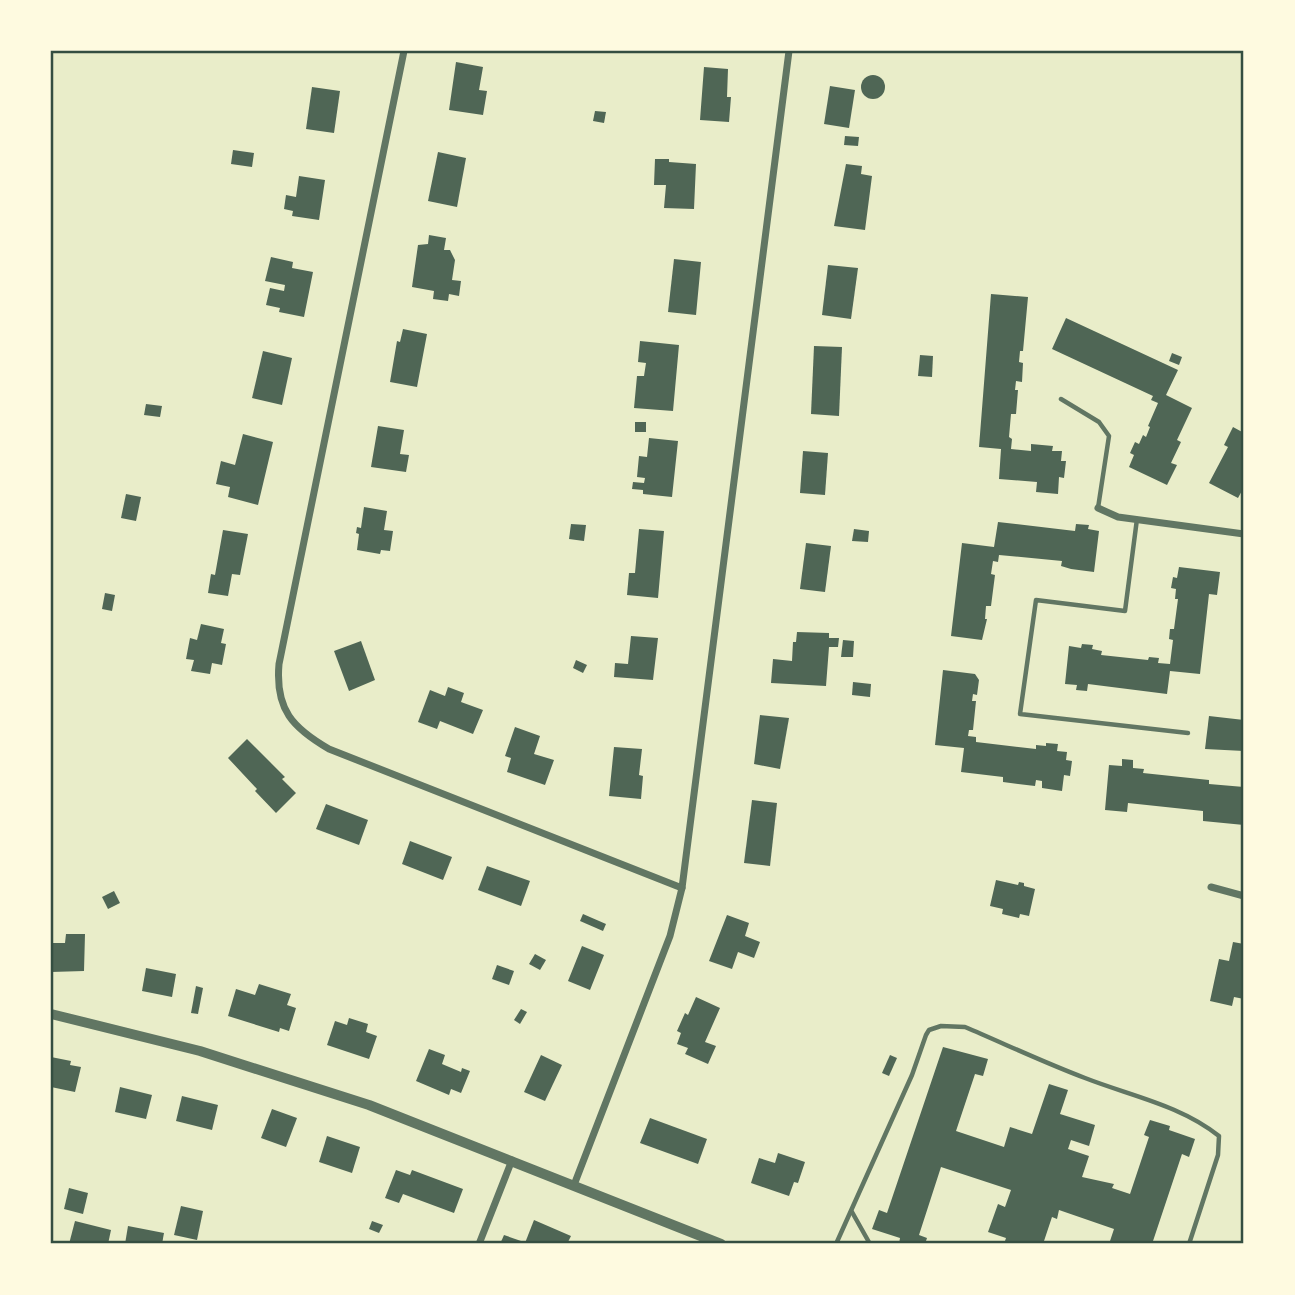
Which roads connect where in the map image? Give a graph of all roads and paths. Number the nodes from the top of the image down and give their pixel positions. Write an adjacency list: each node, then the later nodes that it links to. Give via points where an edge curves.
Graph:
1 (404, 51): 9 (street, via 279,664 280,695 304,735 330,749)
2 (789, 51): 9 (street)
3 (1061, 399): 4 (lane, via 1099,422 1109,436)
4 (1098, 508): 5 (street)
5 (1137, 519): 6 (street); 7 (lane, via 1125,611 1036,600 1020,714)
6 (1244, 534)
7 (1188, 733)
8 (1211, 887): 10 (street)
9 (682, 888): 13 (street, via 670,936)
10 (1244, 896)
11 (51, 1014): 12 (street, via 270,1072)
12 (512, 1160): 13 (street); 15 (street)
13 (573, 1185): 16 (street)
14 (851, 1212): 17 (lane); 18 (lane); 19 (lane, via 926,1035 935,1027 953,1025 1158,1103 1202,1122 1219,1136 1219,1154)
15 (478, 1244)
16 (721, 1244)
17 (836, 1244)
18 (870, 1244)
19 (1189, 1244)

